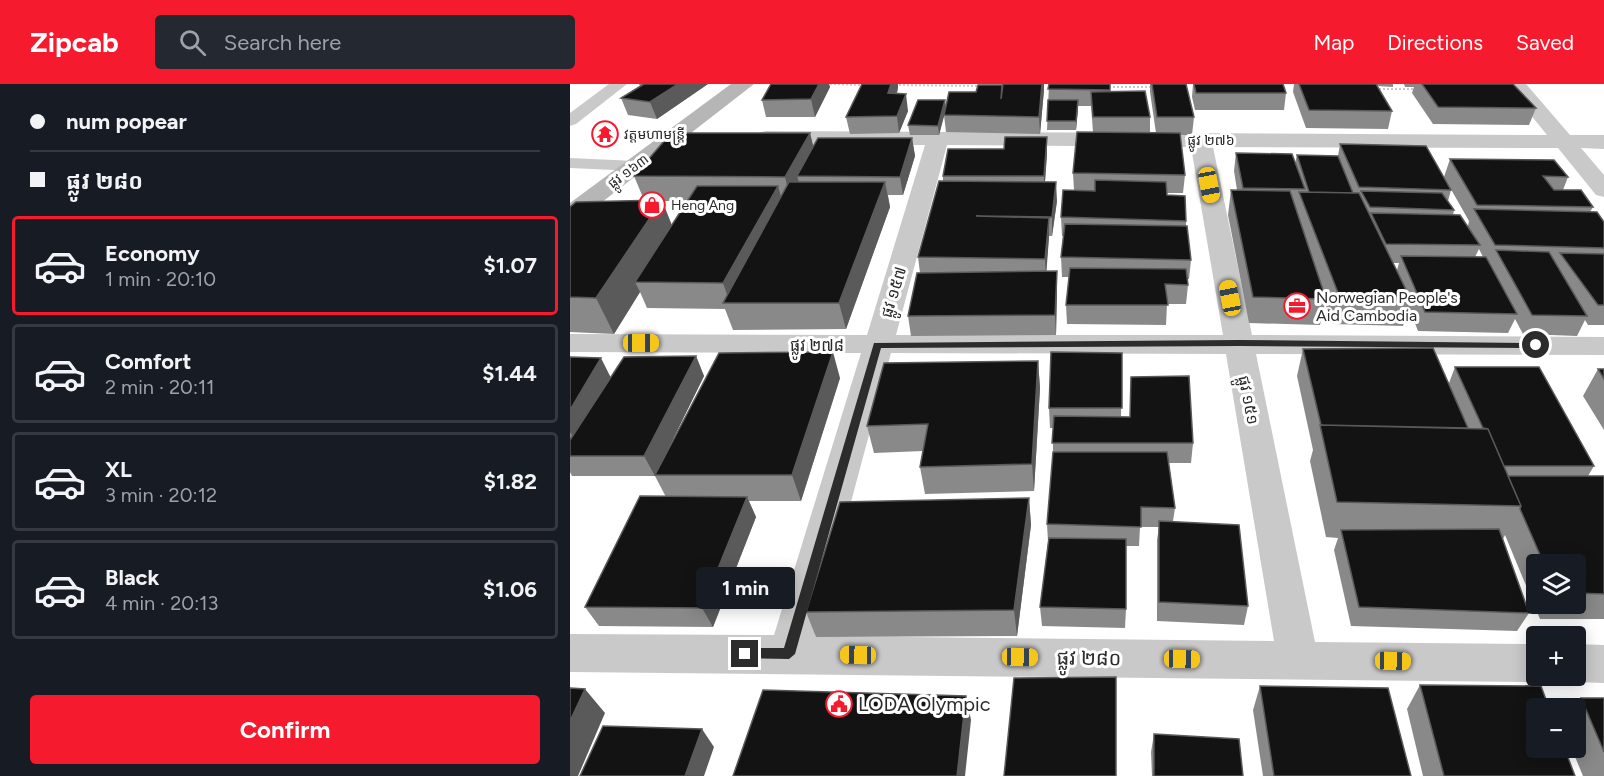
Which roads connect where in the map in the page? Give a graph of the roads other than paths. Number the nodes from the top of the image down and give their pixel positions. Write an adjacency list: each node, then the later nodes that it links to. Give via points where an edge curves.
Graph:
1 (619, 84): 4 (lane)
2 (744, 84): 5 (street, ផ្លូវ ១៦៣)
3 (1516, 84): 10 (street)
4 (570, 121)
5 (673, 137): 6 (street); 13 (street, ផ្លូវ ១៦៣)
6 (708, 138)
7 (742, 138): 8 (street, ផ្លូវ ២៧៦)
8 (938, 139): 9 (street, ផ្លូវ ២៧៦); 18 (street, ផ្លូវ ១៥៧)
9 (1201, 140): 10 (street, ផ្លូវ ២៧៦); 17 (street, ផ្លូវ ១៥១)
10 (1564, 142): 11 (street, ផ្លូវ ២៧៦); 14 (street)
11 (1604, 142)
12 (570, 163): 13 (lane)
13 (636, 166): 15 (street, ផ្លូវ ១៦៣)
14 (1604, 190)
15 (570, 215)
16 (570, 343): 18 (street, ផ្លូវ ២៧៨)
17 (1239, 343): 18 (street, ផ្លូវ ២៧៨); 19 (street, ផ្លូវ ២៧៨); 22 (street, ផ្លូវ ១៥១)
18 (877, 345): 21 (street, ផ្លូវ ១៥៧)
19 (1604, 346)
20 (570, 653): 21 (street, ផ្លូវ ២៨០)
21 (789, 654): 22 (street, ផ្លូវ ២៨០)
22 (1298, 660): 23 (street, ផ្លូវ ២៨០)
23 (1526, 663)
24 (1586, 663): 25 (street)
25 (1604, 664)

